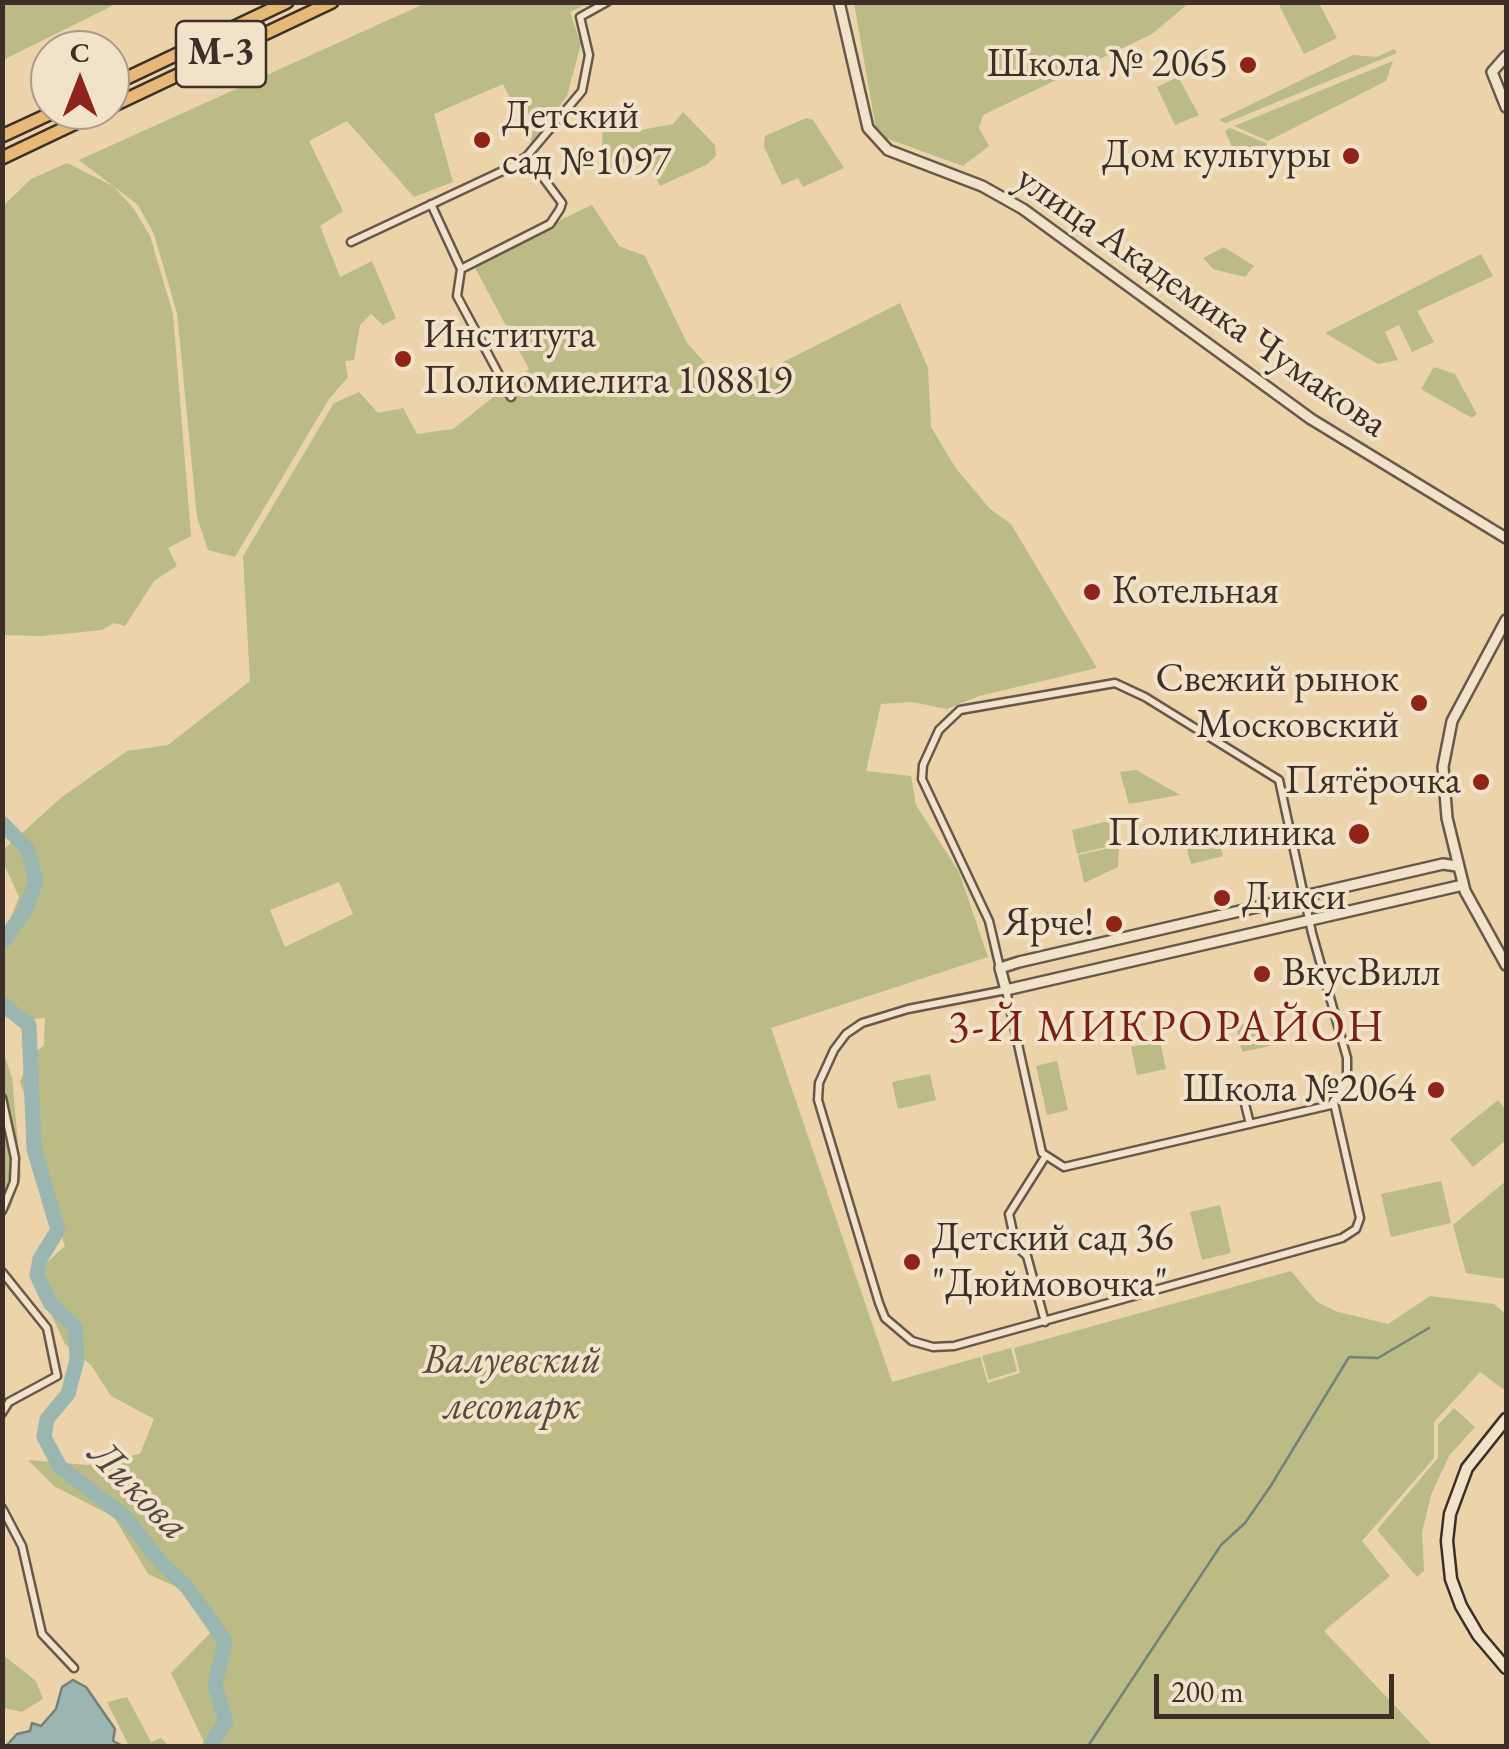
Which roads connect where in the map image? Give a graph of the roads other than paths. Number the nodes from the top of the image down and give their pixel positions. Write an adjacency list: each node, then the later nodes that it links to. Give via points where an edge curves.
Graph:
1 (287, 2): 6 (highway, М-3)
2 (332, 2): 7 (highway, М-3)
3 (607, 2): 12 (street, via 580,18 589,55 582,91)
4 (839, 2): 18 (street, улица Академика Чумакова, via 868,128 888,150 1023,209 1311,419)
5 (1506, 56): 8 (street, via 1492,72)
6 (130, 77)
7 (130, 98)
8 (1505, 101)
9 (30, 123): 11 (highway)
10 (61, 130): 13 (highway)
11 (2, 136)
12 (527, 156): 14 (street); 16 (street, via 560,209 550,224)
13 (2, 158)
14 (431, 204): 15 (street); 16 (street)
15 (351, 242)
16 (461, 269): 17 (street, via 457,296)
17 (511, 397)
18 (1506, 538)
19 (1506, 620): 20 (street, via 1447,739 1443,790)
20 (1457, 866): 21 (street); 22 (street)
21 (1463, 886): 23 (street); 24 (street)
22 (1304, 896): 23 (street); 25 (street); 25 (street, via 1278,780 1146,697 1106,682 975,706 939,730 922,779 970,873)
23 (1310, 920): 26 (street); 29 (street, via 1348,1064)
24 (1506, 965)
25 (1000, 968): 26 (street)
26 (1006, 990): 31 (street); 34 (street, via 873,1019 846,1034 829,1055 818,1100 885,1318 912,1341 938,1348)
27 (2, 1098): 32 (street, via 15,1158)
28 (1244, 1100): 30 (street)
29 (1334, 1103): 30 (street); 34 (street, via 1359,1209 1356,1229 1296,1253)
30 (1250, 1124): 31 (street, via 1074,1167)
31 (1044, 1156): 34 (street, via 1009,1214)
32 (2, 1211)
33 (2, 1272): 35 (street, via 48,1328 56,1376)
34 (1045, 1322)
35 (6, 1401): 36 (street)
36 (2, 1412)
37 (1506, 1419): 40 (main road, via 1466,1468 1447,1540 1461,1606)
38 (2, 1508): 39 (street, via 22,1546 42,1634)
39 (74, 1668)
40 (1506, 1668)

